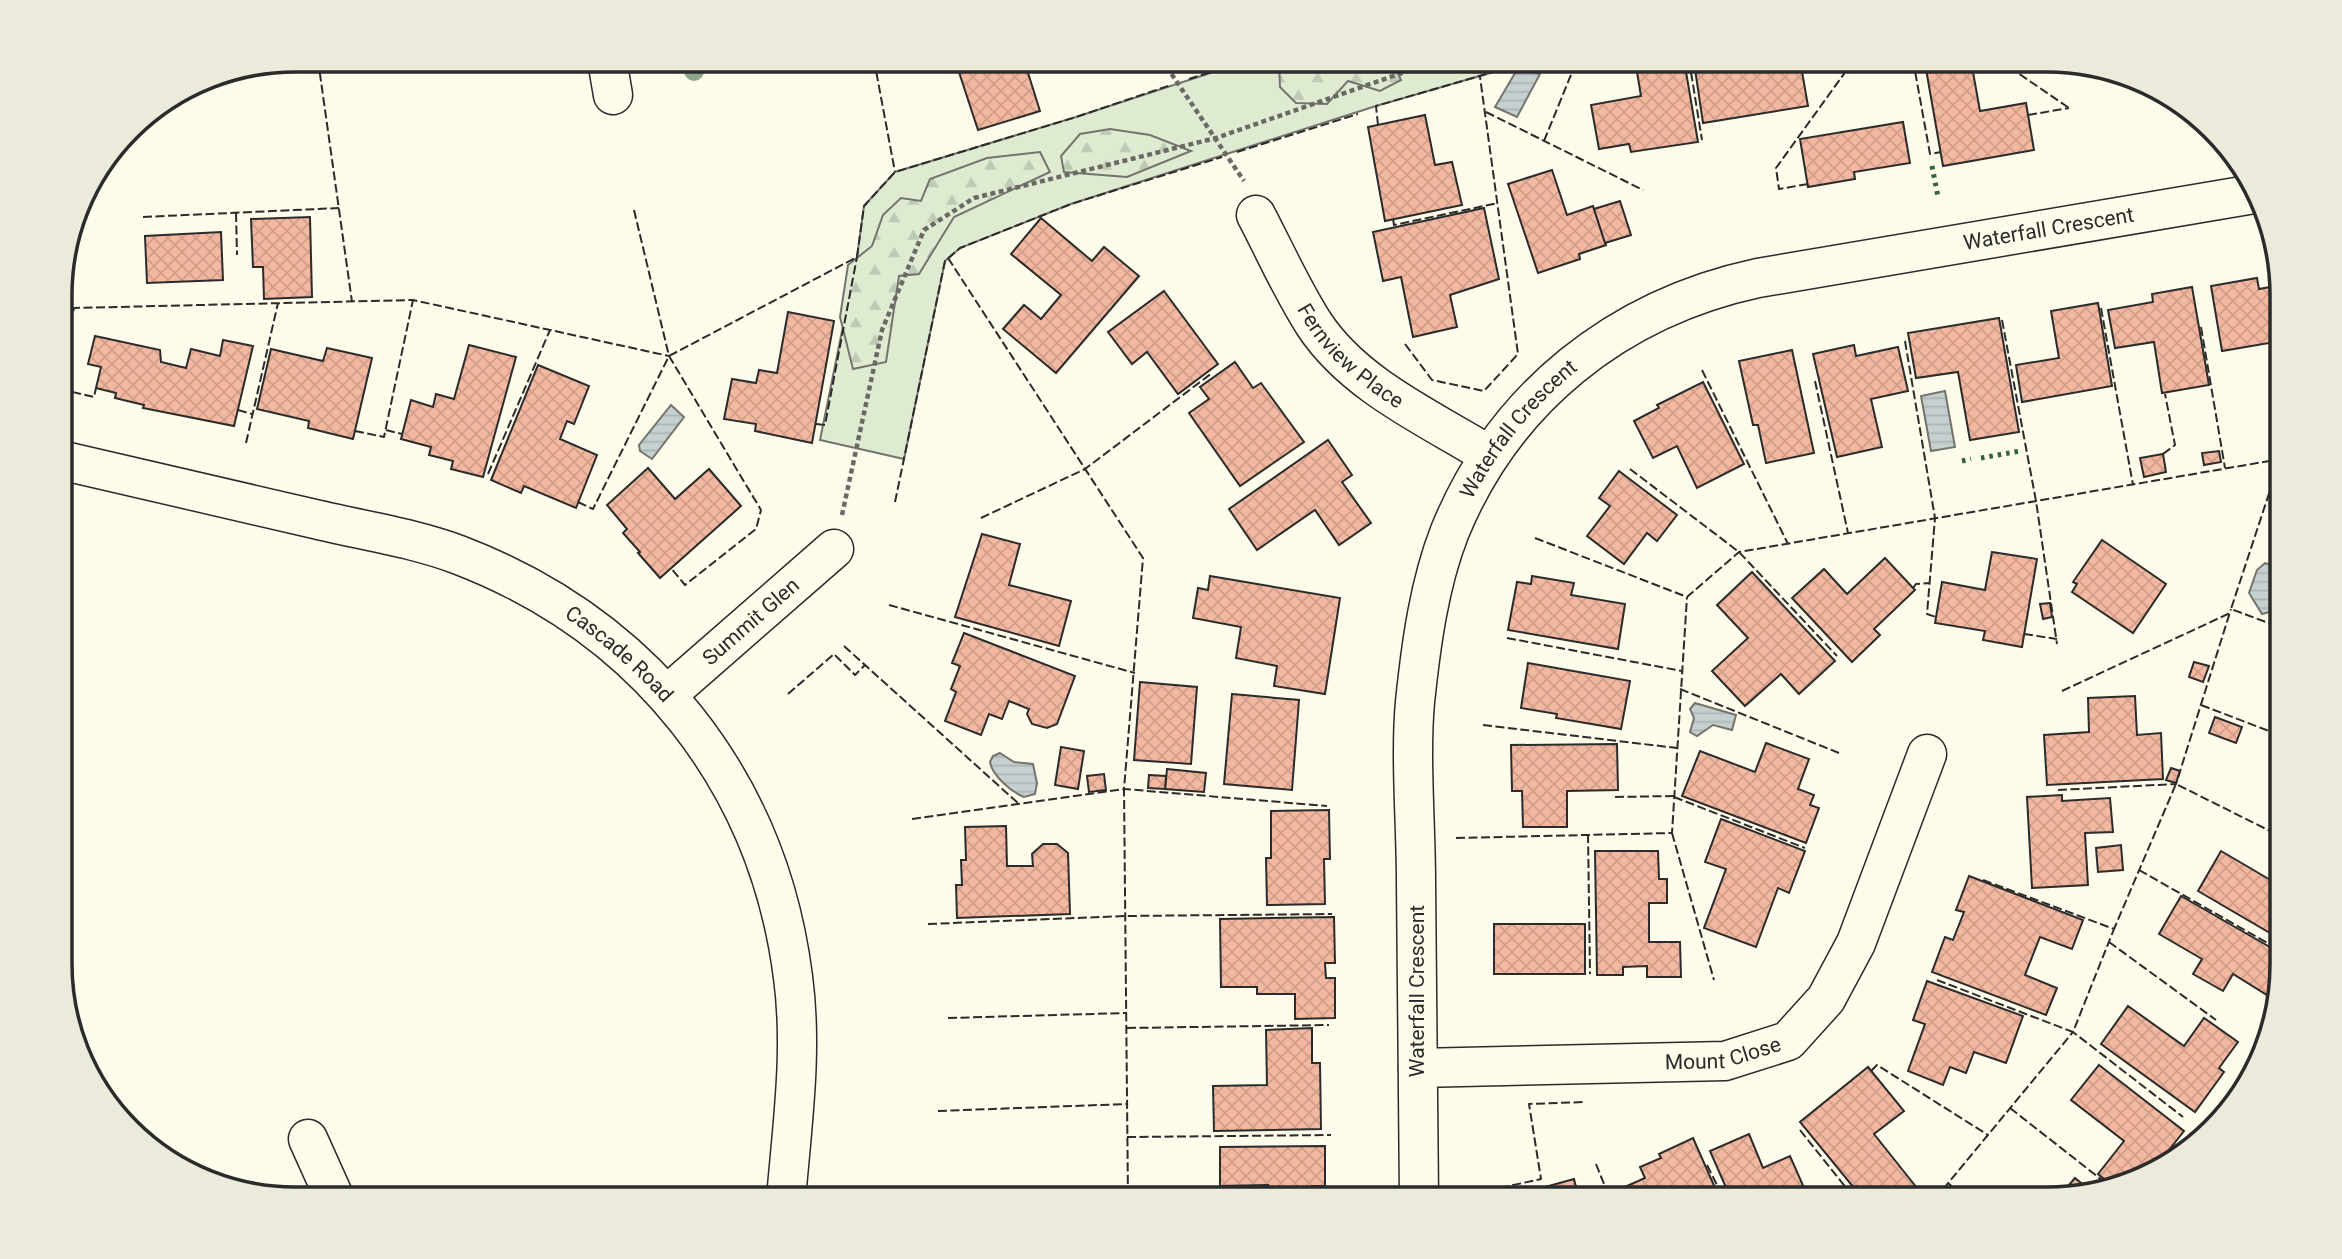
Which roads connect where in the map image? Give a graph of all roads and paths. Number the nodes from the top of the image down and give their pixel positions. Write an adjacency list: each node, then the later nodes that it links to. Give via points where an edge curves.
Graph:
1 (1170, 72): 3 (path)
2 (1405, 72): 3 (path)
3 (1216, 138): 5 (path, via 1242,176); 8 (path, via 974,198 924,230 882,330)
4 (2247, 195): 6 (street, Waterfall Crescent, via 1758,278 1676,302 1607,337 1547,384)
5 (1256, 215): 6 (street, Fernview Place, via 1314,325 1334,349 1384,391)
6 (1489, 455): 11 (street, Waterfall Crescent, via 1450,531 1429,603 1415,705)
7 (72, 463): 9 (street, Cascade Road, via 456,554 530,587 560,606)
8 (834, 549): 9 (street, Summit Glen)
9 (668, 694): 14 (street, Cascade Road, via 731,787 761,851 782,915 797,1036)
10 (1927, 754): 11 (street, Mount Close, via 1856,943 1826,999 1788,1041 1726,1061)
11 (1418, 1068): 15 (street, Waterfall Crescent)
12 (308, 1139): 13 (street)
13 (330, 1187)
14 (787, 1187)
15 (1419, 1187)

